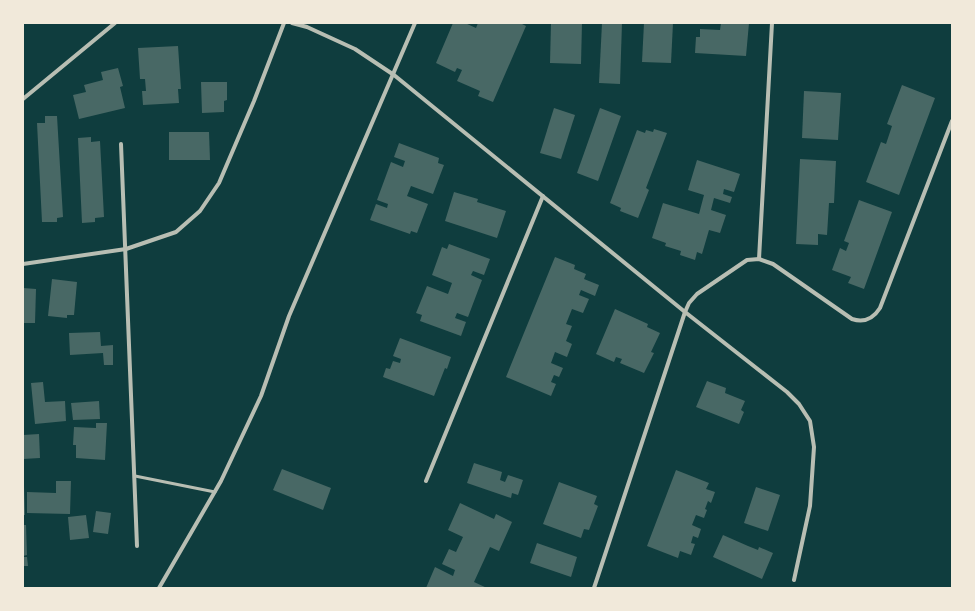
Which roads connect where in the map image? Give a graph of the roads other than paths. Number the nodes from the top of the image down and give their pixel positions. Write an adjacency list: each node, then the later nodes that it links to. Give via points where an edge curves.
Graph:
1 (115, 23): 7 (street)
2 (284, 23): 11 (street, via 219,183 200,211 176,232)
3 (292, 23): 6 (street, via 355,49)
4 (415, 23): 6 (street)
5 (772, 23): 12 (street)
6 (394, 75): 10 (street); 17 (street, via 290,316 261,396)
7 (23, 99)
8 (952, 121): 12 (street, via 880,308 873,317 862,321 852,319 773,264)
9 (121, 144): 11 (street)
10 (543, 196): 14 (street); 16 (street)
11 (126, 248): 13 (street); 15 (street)
12 (759, 259): 14 (street, via 747,260 697,294)
13 (23, 264)
14 (685, 312): 19 (street, via 787,392 810,421 814,447 810,506); 21 (street)
15 (135, 476): 17 (lane); 18 (street)
16 (426, 481)
17 (215, 492): 20 (street)
18 (137, 546)
19 (794, 580)
20 (159, 588)
21 (594, 588)

